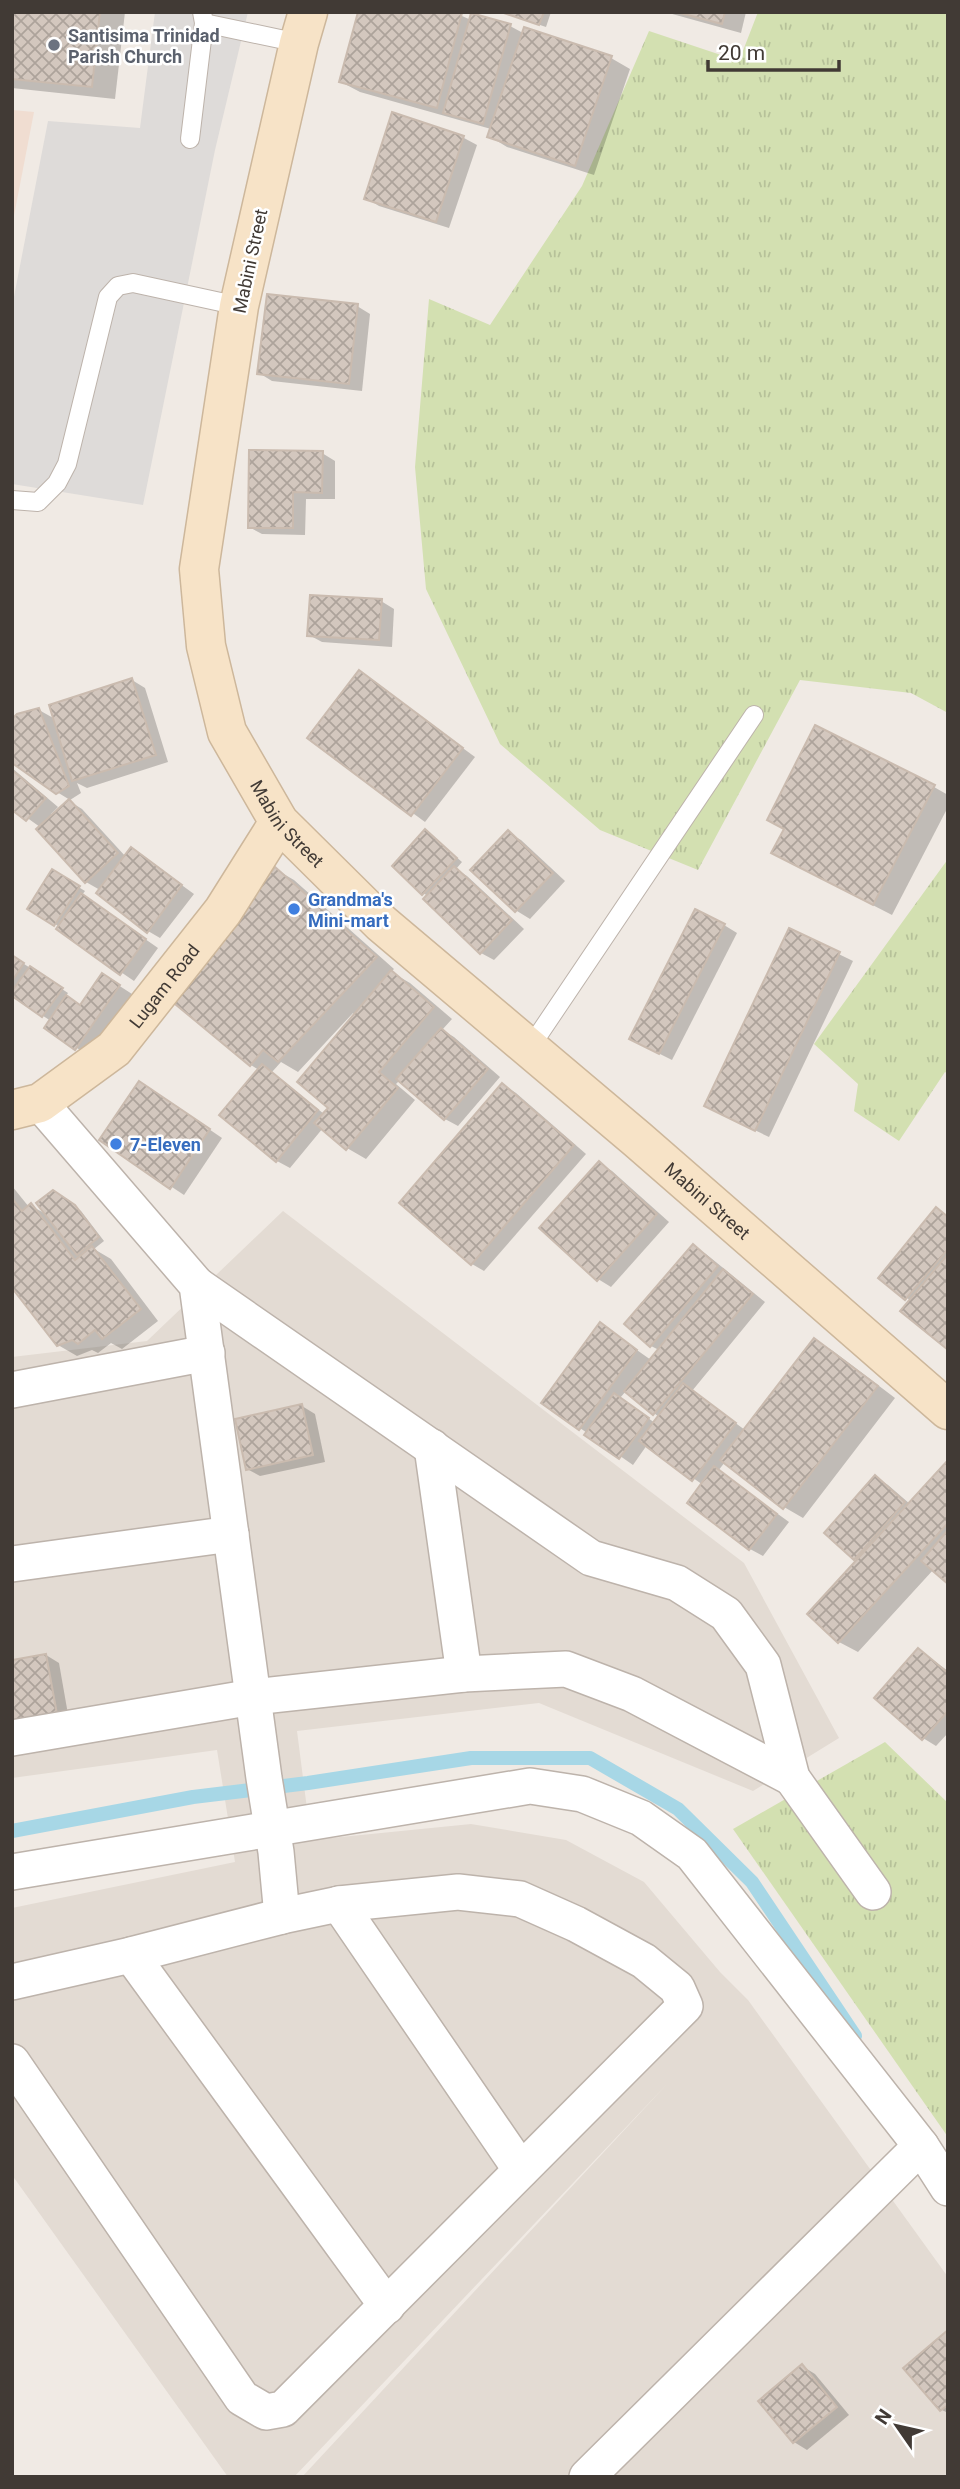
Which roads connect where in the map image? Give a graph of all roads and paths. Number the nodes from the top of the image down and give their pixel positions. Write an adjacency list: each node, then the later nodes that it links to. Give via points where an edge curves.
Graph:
1 (203, 18): 2 (lane); 3 (lane)
2 (304, 27): 4 (main road, Mabini Street)
3 (190, 139)
4 (239, 306): 5 (lane, via 133,283 118,286 108,297 67,464 57,483 38,502); 7 (main road, Mabini Street, via 199,569 206,646 227,732)
5 (12, 500)
6 (754, 715): 8 (lane)
7 (279, 822): 8 (main road, Mabini Street, via 381,923); 9 (main road, Lugam Road, via 223,911 114,1049)
8 (529, 1049): 13 (main road, Mabini Street)
9 (26, 1107): 10 (street)
10 (197, 1285): 11 (street); 14 (street)
11 (207, 1353): 12 (street); 15 (street)
12 (12, 1390)
13 (948, 1410)
14 (432, 1447): 17 (street); 20 (street, via 591,1558 677,1583 726,1614 763,1665)
15 (231, 1534): 16 (street); 18 (street)
16 (12, 1564)
17 (464, 1674): 18 (street); 20 (street, via 566,1669 632,1693)
18 (253, 1697): 19 (street); 21 (street)
19 (12, 1738)
20 (792, 1778): 23 (street)
21 (268, 1804): 22 (street); 25 (street); 29 (street, via 530,1786 582,1794 641,1818 692,1854)
22 (12, 1872)
23 (873, 1892)
24 (339, 1904): 25 (street); 30 (street); 30 (street, via 458,1892 520,1899 644,1961 677,1988 685,2006)
25 (282, 1916): 26 (street)
26 (131, 1955): 27 (street); 32 (street)
27 (12, 1982)
28 (12, 2062): 32 (street, via 242,2398 253,2406 266,2412 284,2409)
29 (921, 2146): 31 (street); 33 (street)
30 (522, 2170): 32 (street)
31 (948, 2188)
32 (387, 2306)
33 (587, 2477)

